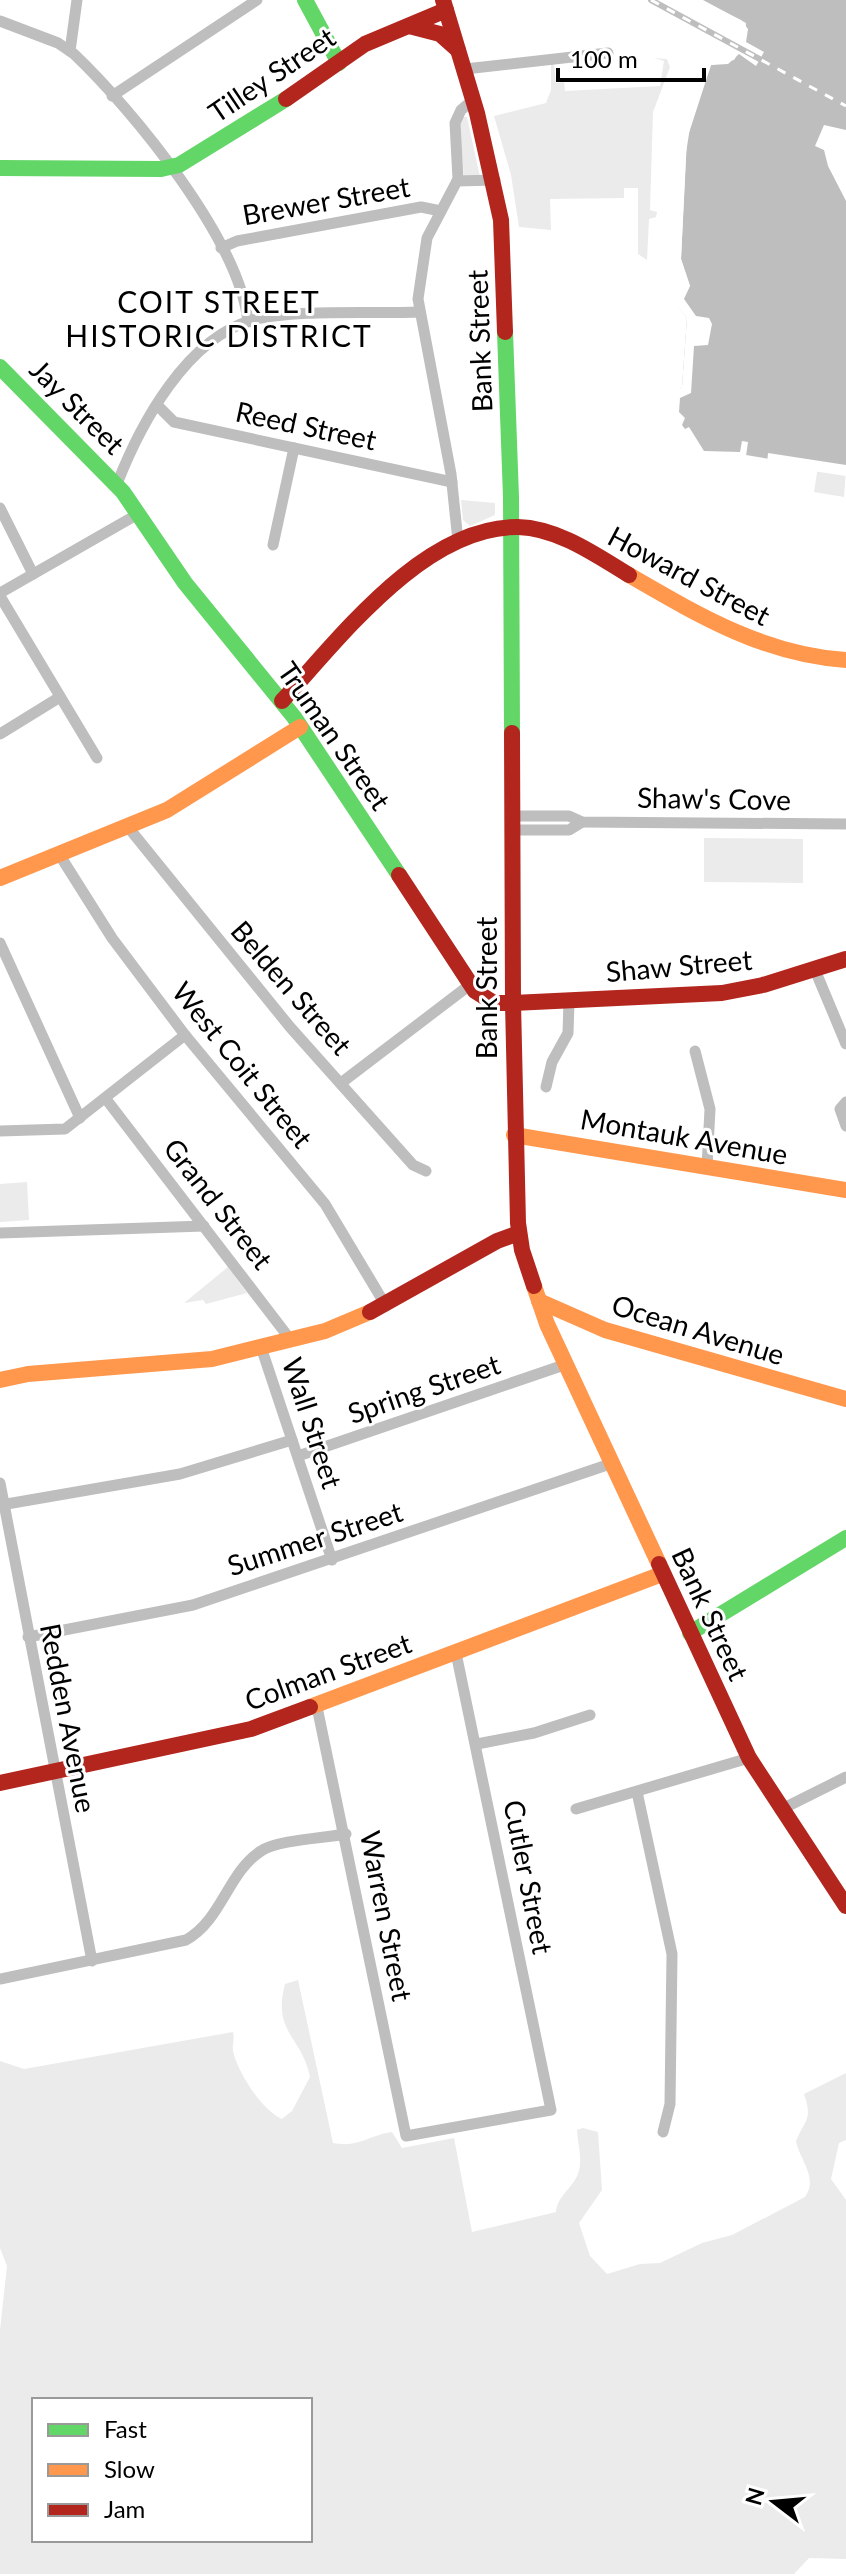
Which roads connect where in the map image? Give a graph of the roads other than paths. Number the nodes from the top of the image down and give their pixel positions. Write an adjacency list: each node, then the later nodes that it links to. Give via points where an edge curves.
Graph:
1 (77, 0): 7 (street)
2 (257, 0): 12 (street)
3 (305, 0): 10 (main road)
4 (444, 5): 6 (main road, Tilley Street); 8 (main road, Bank Street)
5 (0, 21): 7 (street)
6 (404, 27): 8 (main road, via 432,30); 10 (main road, Tilley Street, via 365,44)
7 (70, 51): 12 (street)
8 (459, 51): 11 (main road, Bank Street)
9 (608, 53): 11 (street)
10 (339, 63): 14 (main road, Tilley Street)
11 (465, 69): 13 (main road, Bank Street)
12 (112, 96): 14 (street)
13 (473, 100): 16 (main road, Bank Street); 17 (street, via 455,123)
14 (174, 167): 15 (main road); 19 (street)
15 (0, 168)
16 (495, 180): 17 (street); 29 (main road, Bank Street, via 501,220)
17 (457, 181): 18 (street)
18 (441, 211): 19 (street, Brewer Street, via 421,207); 20 (street, via 425,249)
19 (221, 248): 21 (street, via 240,283)
20 (418, 312): 21 (street); 25 (street)
21 (248, 322): 23 (street, via 200,354)
22 (0, 367): 26 (main road, Jay Street)
23 (157, 405): 24 (street, Reed Street, via 174,422); 26 (street)
24 (294, 448): 25 (street, Reed Street); 31 (street)
25 (452, 482): 30 (street)
26 (117, 484): 28 (main road, Truman Street)
27 (0, 508): 32 (street)
28 (138, 514): 32 (street); 36 (main road, Truman Street, via 185,583)
29 (511, 526): 30 (main road); 34 (main road, Howard Street, via 559,536 771,649); 40 (main road, Bank Street)
30 (458, 541): 36 (main road, via 408,571)
31 (273, 545)
32 (33, 574): 33 (street)
33 (0, 595): 35 (street)
34 (846, 660)
35 (60, 697): 38 (street); 39 (street)
36 (282, 701): 37 (main road, Truman Street)
37 (300, 727): 42 (main road, via 180,803); 48 (main road, Truman Street)
38 (0, 734)
39 (97, 758)
40 (512, 823): 41 (street, Shaw's Cove, via 569,830 582,822); 50 (main road, Bank Street)
41 (846, 824)
42 (128, 827): 43 (main road); 54 (street, Belden Street)
43 (59, 854): 44 (main road); 51 (street, West Coit Street, via 88,904)
44 (0, 878)
45 (0, 943): 58 (street)
46 (846, 959): 47 (main road, Shaw Street)
47 (815, 970): 49 (main road, Shaw Street, via 722,993); 52 (street)
48 (471, 984): 50 (main road, Truman Street, via 487,1000); 54 (street)
49 (569, 1001): 50 (main road, Shaw Street); 55 (street, via 568,1033)
50 (513, 1003): 61 (main road, Bank Street)
51 (185, 1035): 56 (street); 69 (street, West Coit Street, via 325,1204)
52 (846, 1044)
53 (695, 1051): 62 (street, via 710,1109)
54 (341, 1083): 63 (street, Belden Street, via 413,1165)
55 (546, 1087)
56 (106, 1099): 58 (street); 65 (street, Grand Street)
57 (846, 1102): 59 (street, via 840,1110)
58 (80, 1118): 60 (street, via 65,1129)
59 (846, 1126)
60 (0, 1131)
61 (514, 1135): 62 (main road, Montauk Avenue); 67 (main road, Bank Street)
62 (707, 1167): 64 (main road, Montauk Avenue)
63 (426, 1171)
64 (846, 1190)
65 (204, 1226): 66 (street); 70 (street, Grand Street)
66 (0, 1233)
67 (519, 1233): 68 (main road, Bank Street); 69 (main road)
68 (539, 1301): 72 (main road, Bank Street); 74 (main road, Ocean Avenue, via 605,1330)
69 (386, 1306): 70 (main road)
70 (290, 1339): 71 (main road)
71 (261, 1347): 73 (main road, via 212,1359); 75 (street, Wall Street)
72 (564, 1365): 76 (street, Spring Street); 77 (main road, Bank Street)
73 (0, 1380)
74 (846, 1399)
75 (292, 1440): 76 (street, Wall Street); 79 (street, via 180,1474)
76 (298, 1456): 81 (street, Wall Street)
77 (610, 1464): 81 (street, Summer Street); 82 (main road, Bank Street)
78 (0, 1483): 79 (street, Redden Avenue)
79 (2, 1505): 84 (street, Redden Avenue)
80 (846, 1538): 83 (main road)
81 (332, 1560): 84 (street, Summer Street, via 193,1605)
82 (662, 1574): 83 (main road, Bank Street); 85 (main road, Colman Street)
83 (690, 1633): 89 (main road, Bank Street)
84 (28, 1637): 90 (street, Redden Avenue)
85 (456, 1653): 86 (main road, Colman Street); 88 (street, Cutler Street)
86 (317, 1707): 90 (main road, Colman Street, via 251,1729); 96 (street, Warren Street)
87 (590, 1715): 88 (street)
88 (477, 1744): 101 (street, Cutler Street, via 551,2110)
89 (749, 1758): 93 (street); 95 (main road, Bank Street)
90 (53, 1773): 92 (main road, Colman Street); 98 (street, Redden Avenue)
91 (846, 1777): 95 (street)
92 (0, 1783)
93 (637, 1792): 94 (street); 100 (street, via 672,1954 670,2104)
94 (576, 1809)
95 (780, 1810): 97 (main road, Bank Street)
96 (346, 1834): 98 (street, via 263,1849 191,1938); 101 (street, Warren Street)
97 (846, 1906)
98 (92, 1961): 99 (street)
99 (0, 1979)
100 (663, 2132)
101 (406, 2136)

